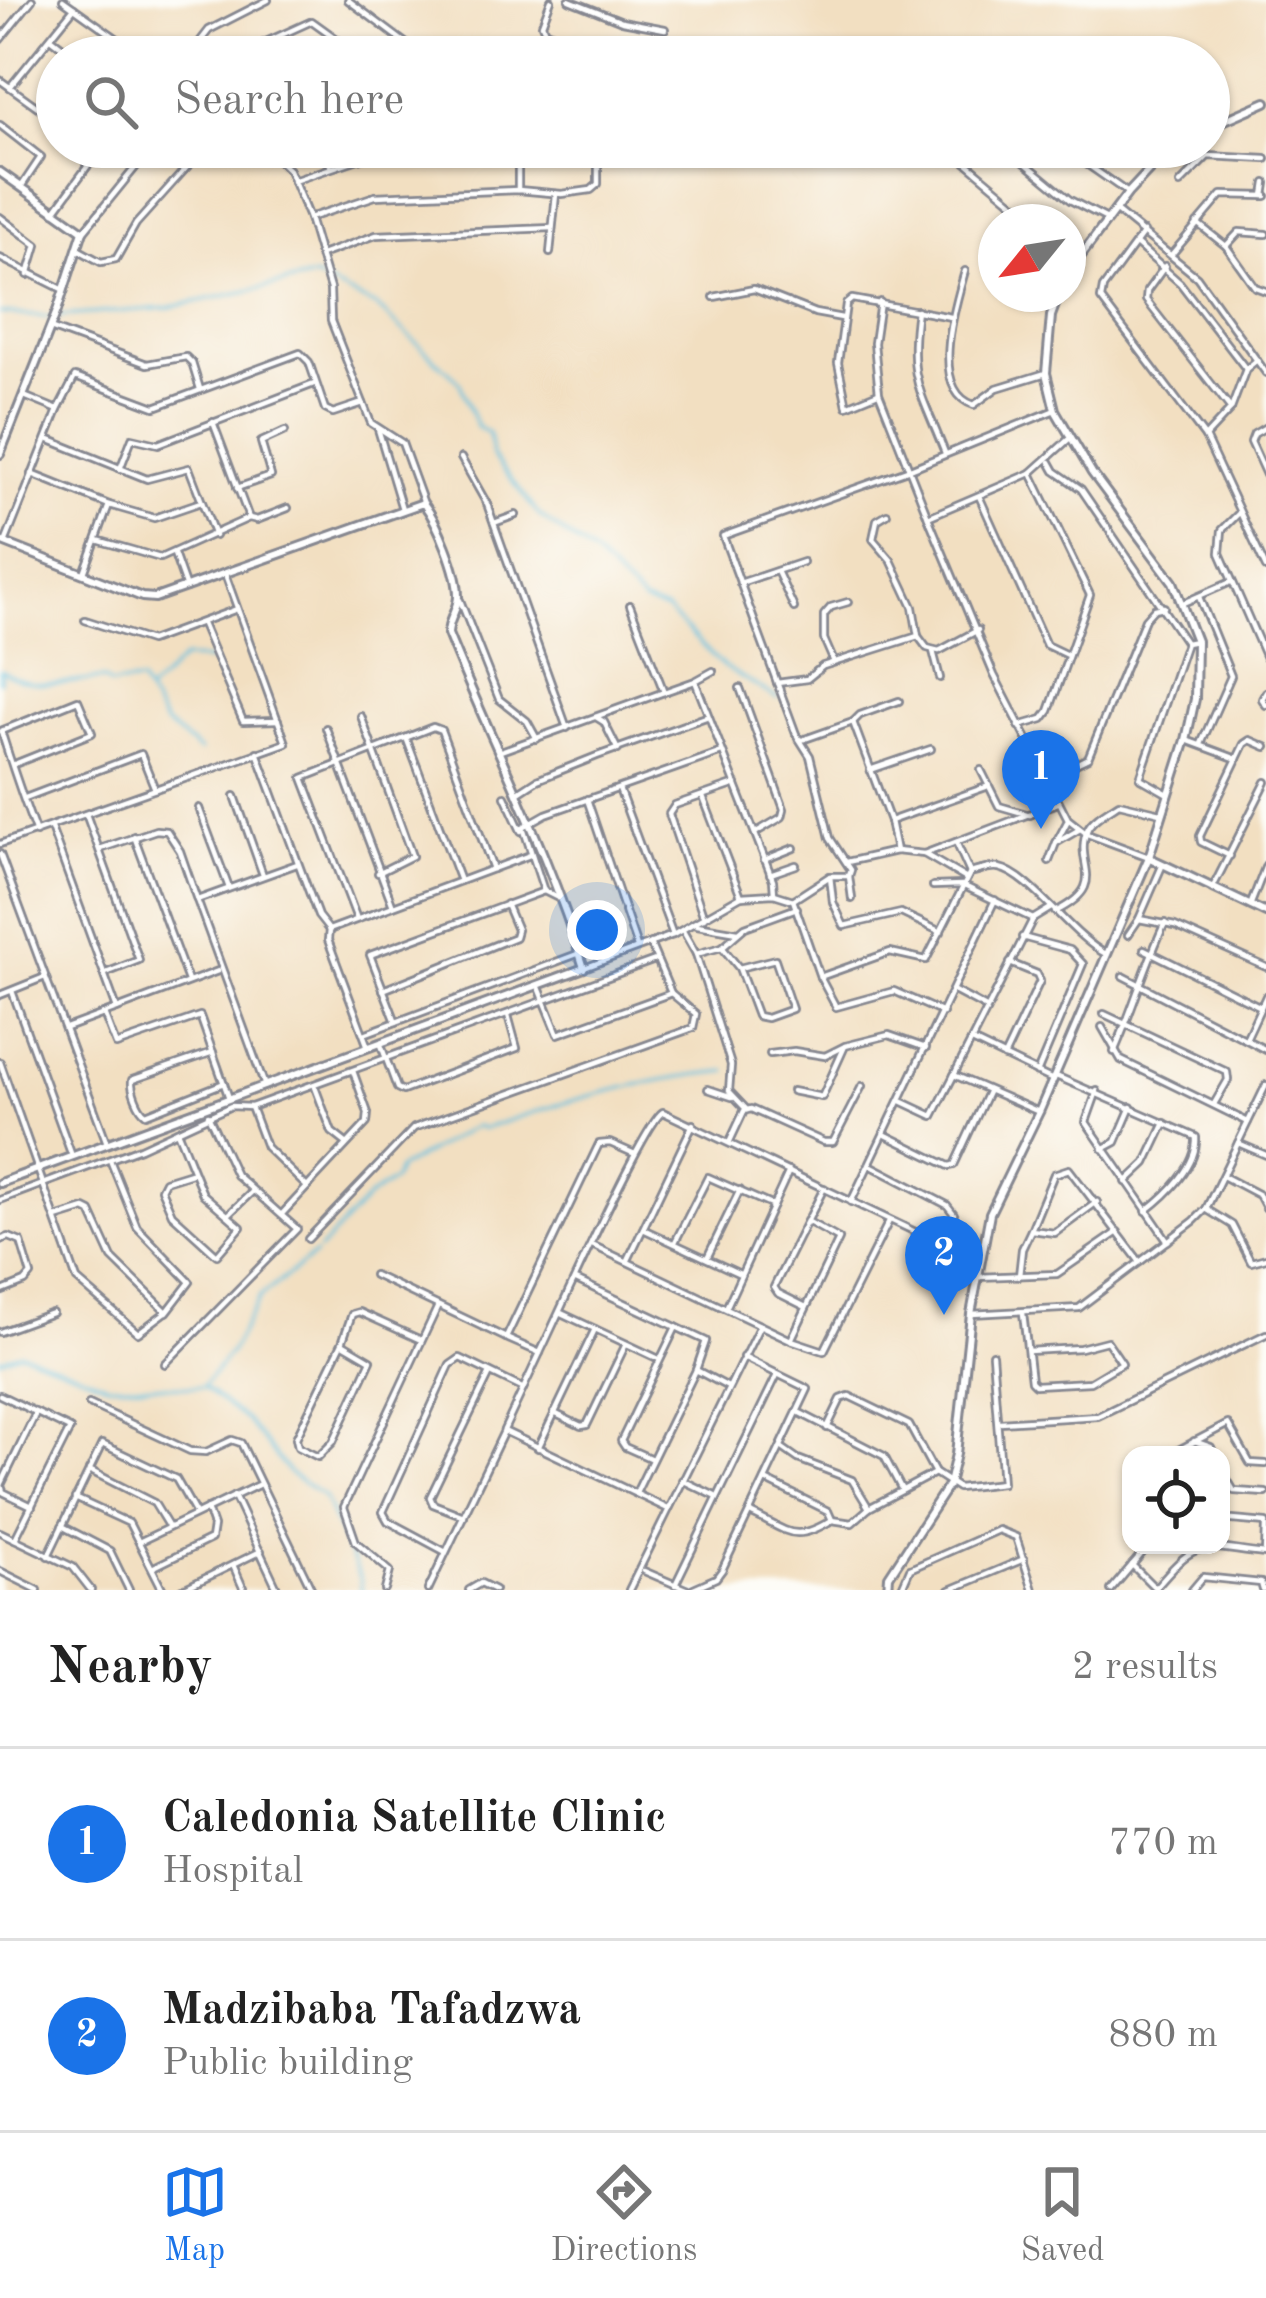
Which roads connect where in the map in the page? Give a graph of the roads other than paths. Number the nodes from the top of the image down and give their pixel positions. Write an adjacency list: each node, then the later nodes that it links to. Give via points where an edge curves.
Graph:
1 (32, 0): 16 (street)
2 (63, 0): 7 (street)
3 (268, 0): 11 (street)
4 (348, 0): 14 (street)
5 (551, 0): 15 (street, via 542,25)
6 (569, 0): 8 (street)
7 (74, 8): 9 (street); 10 (street)
8 (665, 29)
9 (53, 36)
10 (109, 36)
11 (204, 36)
12 (280, 36): 13 (street, via 314,21)
13 (334, 36)
14 (396, 36)
15 (559, 36)
16 (0, 40)
17 (36, 57): 19 (street)
18 (0, 80): 19 (street)
19 (10, 87): 21 (street)
20 (1266, 105): 22 (street)
21 (36, 106)
22 (1230, 119)
23 (0, 125): 24 (street)
24 (36, 154)
25 (1230, 157): 26 (street)
26 (1266, 159)
27 (36, 166): 44 (street)
28 (84, 168): 51 (street)
29 (135, 168): 57 (street)
30 (186, 168): 63 (street, via 116,259 101,262)
31 (287, 168): 41 (street)
32 (328, 168): 41 (street)
33 (518, 168): 45 (street)
34 (598, 168): 47 (street, via 592,190)
35 (973, 168): 49 (street)
36 (1031, 168): 54 (street)
37 (1092, 168): 46 (street)
38 (1152, 168): 46 (street)
39 (1196, 168): 43 (street)
40 (0, 172): 44 (street)
41 (293, 181): 53 (street)
42 (1266, 183): 48 (street)
43 (1180, 184)
44 (21, 188): 51 (street)
45 (518, 190): 47 (street); 53 (street, via 375,196)
46 (1128, 193): 50 (street)
47 (556, 194): 56 (street)
48 (1265, 196): 55 (street, via 1222,195)
49 (1016, 204)
50 (1114, 210): 54 (street); 58 (street)
51 (54, 212): 57 (street)
52 (0, 217): 70 (street, via 37,245)
53 (309, 218): 66 (street)
54 (1107, 220): 61 (street)
55 (1196, 224): 62 (street); 65 (street)
56 (552, 228): 64 (street); 66 (street, via 376,236)
57 (83, 232): 63 (street)
58 (1144, 232): 60 (street); 65 (street)
59 (1266, 234): 62 (street, via 1239,232)
60 (1136, 244): 68 (street); 96 (street, via 1101,299)
61 (1086, 246)
62 (1226, 247): 72 (street)
63 (79, 250): 71 (street)
64 (550, 253)
65 (1172, 254): 80 (street)
66 (319, 255): 88 (street, via 331,321)
67 (0, 258): 70 (street)
68 (1165, 266): 81 (street); 89 (street, via 1146,299)
69 (965, 271): 77 (street)
70 (28, 274): 71 (street)
71 (64, 290): 79 (street)
72 (1266, 292)
73 (714, 298): 78 (street, via 754,290)
74 (880, 302): 75 (street); 78 (street, via 852,299); 86 (street)
75 (918, 309): 77 (street); 100 (street, via 915,385)
76 (1052, 312): 82 (street)
77 (951, 317): 82 (street, via 950,372 968,404)
78 (842, 318): 86 (street, via 838,363 847,406)
79 (50, 328): 85 (street, via 146,364 186,357); 87 (street)
80 (1257, 360): 81 (street); 83 (street)
81 (1246, 369): 89 (street)
82 (1046, 373): 91 (street)
83 (1266, 373)
84 (314, 384): 85 (street, via 299,352); 88 (street, via 329,412); 92 (street)
85 (200, 389): 90 (street, via 148,407 75,377)
86 (879, 393): 104 (street)
87 (23, 395): 90 (street); 99 (street)
88 (363, 403): 94 (street)
89 (1231, 409): 96 (street)
90 (58, 410): 98 (street)
91 (1055, 410): 97 (street); 100 (street)
92 (214, 422): 103 (street, via 154,445 133,438); 108 (street)
93 (1266, 427): 107 (street, via 1251,442)
94 (378, 429): 111 (street, via 402,443); 114 (street)
95 (286, 430): 108 (street, via 260,445 271,476)
96 (1204, 437): 115 (street)
97 (1070, 438): 102 (street); 136 (street)
98 (48, 439): 103 (street); 106 (street)
99 (0, 454)
100 (945, 454): 104 (street)
101 (461, 458): 120 (street)
102 (1048, 460): 105 (street); 138 (street, via 1081,489)
103 (120, 469): 110 (street, via 154,479 189,468)
104 (910, 469): 118 (street); 131 (street, via 723,536)
105 (1031, 473): 109 (street); 148 (street, via 1090,595)
106 (32, 474): 112 (street); 123 (street)
107 (1266, 476)
108 (237, 488): 119 (street)
109 (979, 496): 118 (street); 148 (street, via 1046,645)
110 (203, 501): 112 (street, via 154,518); 121 (street)
111 (423, 503): 114 (street); 133 (street)
112 (110, 505): 122 (street)
113 (288, 508): 119 (street)
114 (402, 508): 129 (street)
115 (1241, 512): 126 (street); 130 (street, via 1219,538)
116 (887, 514): 144 (street, via 873,539 913,608)
117 (516, 515): 120 (street)
118 (928, 517): 143 (street)
119 (249, 518): 121 (street)
120 (493, 524): 168 (street)
121 (215, 536): 124 (street)
122 (97, 540): 124 (street, via 155,558); 128 (street)
123 (3, 542): 128 (street)
124 (173, 552): 132 (street)
125 (802, 562): 127 (street)
126 (1266, 568)
127 (777, 571): 131 (street); 139 (street)
128 (84, 573): 132 (street, via 142,597)
129 (225, 574): 132 (street); 140 (street)
130 (1232, 582): 134 (street); 149 (street)
131 (740, 583): 154 (street)
132 (187, 588)
133 (458, 595): 170 (street, via 500,699); 180 (street, via 448,634)
134 (1199, 597): 136 (street); 174 (street, via 1232,676)
135 (848, 602): 150 (street, via 824,615)
136 (1184, 603): 145 (street)
137 (630, 605): 156 (street)
138 (1164, 607): 146 (street); 187 (street, via 1145,619 1088,758)
139 (794, 608)
140 (237, 609): 142 (street); 163 (street)
141 (85, 620): 142 (street, via 144,641)
142 (202, 624): 163 (street, via 243,722)
143 (977, 634): 147 (street); 166 (street)
144 (918, 636): 147 (street); 150 (street)
145 (1196, 641): 146 (street); 172 (street)
146 (1186, 643): 194 (street, via 1140,778)
147 (933, 651): 152 (street)
148 (1067, 655): 166 (street, via 1049,711)
149 (1266, 658)
150 (834, 662): 154 (street, via 807,679)
151 (713, 671): 153 (street)
152 (940, 678)
153 (695, 681): 156 (street); 161 (street)
154 (777, 683): 171 (street)
155 (740, 688): 214 (street, via 784,808)
156 (664, 692): 162 (street)
157 (1266, 692): 159 (street)
158 (899, 701): 164 (street)
159 (1266, 705)
160 (361, 716): 177 (street)
161 (709, 716): 178 (street); 181 (street)
162 (596, 717): 168 (street); 178 (street)
163 (278, 720): 179 (street, via 286,743)
164 (853, 722): 165 (street); 173 (street)
165 (842, 725): 171 (street); 173 (street)
166 (1019, 725): 187 (street)
167 (326, 728): 183 (street)
168 (567, 728): 170 (street)
169 (406, 738): 177 (street); 235 (street, via 441,730); 243 (street)
170 (537, 739): 180 (street)
171 (802, 740): 230 (street, via 830,838)
172 (1186, 740): 174 (street); 194 (street)
173 (861, 743): 185 (street)
174 (1201, 744): 182 (street)
175 (1266, 747): 182 (street, via 1248,740)
176 (931, 749): 185 (street)
177 (373, 750): 183 (street); 236 (street, via 412,856)
178 (618, 750): 193 (street)
179 (257, 752): 192 (street); 231 (street)
180 (497, 752): 193 (street)
181 (722, 752): 189 (street); 191 (street)
182 (1237, 758): 226 (street, via 1200,838)
183 (338, 763): 236 (street); 262 (street, via 303,780)
184 (11, 765): 184 (street, via 1,731 78,700 92,734); 198 (street)
185 (870, 770): 207 (street)
186 (981, 770): 190 (street)
187 (1045, 778): 200 (street)
188 (1266, 782): 226 (street)
189 (736, 784): 197 (street); 214 (street)
190 (986, 787): 202 (street); 207 (street)
191 (618, 788): 199 (street); 272 (street)
192 (155, 789): 198 (street, via 141,754); 204 (street)
193 (517, 793): 208 (street)
194 (1168, 794): 203 (street)
195 (235, 796): 238 (street)
196 (505, 796): 212 (street)
197 (703, 797): 249 (street); 261 (street, via 669,814)
198 (23, 799): 213 (street)
199 (586, 800): 208 (street); 276 (street)
200 (1058, 803): 205 (street); 206 (street)
201 (199, 808): 245 (street)
202 (1006, 810): 205 (street); 209 (street)
203 (1161, 813): 215 (street, via 1116,804); 227 (street)
204 (86, 814): 210 (street); 221 (street)
205 (1030, 814): 209 (street)
206 (1067, 820): 211 (street); 218 (street)
207 (890, 821): 222 (street)
208 (532, 822): 212 (street); 250 (street)
209 (1004, 825): 217 (street)
210 (51, 828): 213 (street); 287 (street)
211 (1080, 829): 215 (street); 218 (street)
212 (521, 831): 225 (street)
213 (36, 833): 219 (street)
214 (755, 833): 228 (street)
215 (1087, 834): 227 (street); 259 (street, via 1087,886 1073,905)
216 (134, 836): 221 (street); 252 (street, via 167,830); 291 (street)
217 (956, 842): 224 (street); 242 (street)
218 (1056, 843): 229 (street)
219 (0, 844)
220 (794, 848): 228 (street)
221 (100, 849): 287 (street, via 139,960)
222 (896, 851): 224 (street); 230 (street)
223 (0, 854): 239 (street)
224 (924, 854): 242 (street)
225 (530, 855): 235 (street); 247 (street)
226 (1230, 856): 246 (street)
227 (1149, 857): 232 (street); 280 (street)
228 (764, 860): 237 (street)
229 (1049, 861)
230 (846, 862): 241 (street)
231 (298, 864): 238 (street); 267 (street)
232 (1163, 864): 246 (street); 264 (street)
233 (796, 865): 237 (street)
234 (1266, 865): 257 (street)
235 (493, 869): 243 (street)
236 (378, 872): 256 (street)
237 (770, 874): 248 (street)
238 (263, 875): 245 (street)
239 (4, 876): 289 (street)
240 (830, 876): 241 (street); 253 (street); 270 (street, via 844,926 901,914)
241 (849, 876): 251 (street)
242 (966, 879): 244 (street); 254 (street); 259 (street, via 1002,868); 270 (street)
243 (460, 881): 256 (street)
244 (933, 886)
245 (229, 888): 252 (street)
246 (1212, 889): 257 (street)
247 (544, 891): 250 (street); 255 (street)
248 (774, 894): 249 (street); 253 (street)
249 (741, 896): 261 (street)
250 (561, 899): 278 (street)
251 (852, 899)
252 (197, 900): 286 (street)
253 (793, 900): 258 (street)
254 (995, 900): 263 (street); 296 (street)
255 (506, 904): 294 (street, via 515,937); 294 (street, via 370,956)
256 (392, 906): 262 (street)
257 (1250, 906): 260 (street)
258 (797, 908): 269 (street); 290 (street)
259 (1053, 910): 263 (street); 280 (street)
260 (1266, 914)
261 (704, 918): 266 (street)
262 (357, 919): 267 (street)
263 (1033, 919): 273 (street)
264 (1139, 919): 265 (street); 271 (street)
265 (1165, 923): 277 (street); 283 (street)
266 (694, 925): 268 (street); 269 (street)
267 (329, 930): 312 (street)
268 (683, 931): 272 (street); 279 (street)
269 (738, 932): 275 (street)
270 (941, 932): 290 (street, via 922,961 890,952)
271 (1128, 934)
272 (673, 935): 274 (street)
273 (1022, 937): 282 (street); 327 (street, via 1070,950 1083,964)
274 (650, 944): 276 (street); 281 (street)
275 (722, 946): 279 (street); 285 (street)
276 (637, 948): 284 (street)
277 (1147, 951): 293 (street); 301 (street)
278 (580, 953): 284 (street); 308 (street)
279 (696, 954): 339 (street, via 731,1065)
280 (1106, 954): 329 (street)
281 (655, 960): 297 (street); 300 (street)
282 (1010, 963): 302 (street); 323 (street, via 1040,979)
283 (1266, 967)
284 (584, 968): 292 (street)
285 (739, 968): 285 (street, via 775,959 792,1009 757,1016)
286 (221, 971): 291 (street); 333 (street)
287 (106, 974): 303 (street)
288 (1123, 976): 293 (street)
289 (45, 977): 295 (street); 311 (street)
290 (820, 977): 304 (street, via 838,1008 894,991)
291 (188, 981): 303 (street)
292 (538, 985): 300 (street); 315 (street)
293 (1140, 988): 309 (street); 313 (street)
294 (383, 990): 308 (street)
295 (11, 991): 298 (street); 360 (street)
296 (953, 991): 302 (street); 304 (street)
297 (671, 993): 300 (street, via 558,1034); 390 (street, via 696,1014 693,1028 414,1128)
298 (0, 995)
299 (1266, 996): 301 (street)
300 (542, 1000): 307 (street)
301 (1261, 1006): 313 (street)
302 (986, 1008): 314 (street)
303 (117, 1009): 305 (street)
304 (943, 1013): 318 (street)
305 (104, 1014): 311 (street); 320 (street, via 116,1045 200,1016)
306 (1104, 1014): 309 (street)
307 (508, 1015): 324 (street); 324 (street, via 517,1048 425,1083 400,1091)
308 (396, 1022): 312 (street)
309 (1126, 1024): 321 (street); 342 (street, via 1227,1072)
310 (1102, 1027): 321 (street)
311 (66, 1028): 354 (street)
312 (364, 1034): 317 (street)
313 (1246, 1039): 319 (street)
314 (970, 1041): 323 (street); 328 (street)
315 (381, 1043): 317 (street); 324 (street)
316 (845, 1046): 318 (street, via 889,1034); 322 (street, via 825,1056); 336 (street, via 822,1097)
317 (368, 1047): 333 (street)
318 (926, 1048): 341 (street)
319 (1266, 1050)
320 (213, 1052): 330 (street); 330 (street, via 131,1085 146,1114)
321 (1114, 1052): 342 (street)
322 (770, 1054)
323 (1004, 1057): 327 (street)
324 (386, 1059): 326 (street)
325 (0, 1062): 363 (street)
326 (353, 1071): 331 (street); 355 (street, via 369,1118)
327 (1037, 1073): 329 (street)
328 (954, 1076): 338 (street); 341 (street, via 933,1116)
329 (1054, 1078): 337 (street); 346 (street)
330 (224, 1083): 340 (street)
331 (314, 1085): 343 (street); 355 (street, via 332,1132)
332 (1266, 1085): 349 (street)
333 (265, 1086): 340 (street)
334 (862, 1086): 345 (street, via 829,1143)
335 (708, 1088): 339 (street)
336 (792, 1090)
337 (1097, 1091): 344 (street); 357 (street, via 1085,1119)
338 (988, 1092): 346 (street); 352 (street, via 954,1165)
339 (732, 1097): 345 (street)
340 (230, 1098): 354 (street)
341 (901, 1100): 352 (street)
342 (1214, 1104): 349 (street)
343 (251, 1107): 347 (street); 371 (street, via 266,1147)
344 (1131, 1107): 348 (street); 357 (street, via 1116,1142)
345 (746, 1109): 353 (street)
346 (1040, 1112): 396 (street, via 990,1213)
347 (208, 1115): 351 (street); 374 (street)
348 (1166, 1122): 369 (street, via 1146,1163); 381 (street, via 1196,1137 1197,1147 1171,1192)
349 (1248, 1122): 356 (street)
350 (693, 1124): 353 (street); 358 (street, via 658,1113); 387 (street)
351 (176, 1131): 361 (street); 366 (street)
352 (886, 1135): 362 (street)
353 (730, 1141): 365 (street)
354 (107, 1143): 360 (street)
355 (346, 1143): 371 (street)
356 (1238, 1143): 359 (street); 367 (street)
357 (1103, 1149): 369 (street)
358 (635, 1154): 395 (street); 420 (street, via 599,1144)
359 (1266, 1155)
360 (72, 1156): 363 (street)
361 (110, 1160): 370 (street); 410 (street, via 141,1233 190,1282)
362 (870, 1165): 376 (street); 394 (street, via 947,1205 954,1214)
363 (39, 1168): 368 (street); 370 (street)
364 (0, 1170): 368 (street)
365 (789, 1170): 372 (street); 378 (street)
366 (194, 1172): 383 (street, via 203,1194); 383 (street, via 163,1183 168,1209 217,1255 242,1229)
367 (1222, 1177): 379 (street, via 1259,1195); 380 (street)
368 (2, 1182)
369 (1126, 1182): 381 (street)
370 (44, 1184): 375 (street); 384 (street)
371 (307, 1186): 382 (street)
372 (824, 1187): 376 (street); 386 (street)
373 (740, 1190): 378 (street); 393 (street, via 708,1177); 397 (street)
374 (253, 1191): 382 (street); 383 (street)
375 (0, 1200)
376 (851, 1202): 385 (street)
377 (1097, 1202): 388 (street, via 1055,1233); 388 (street, via 1061,1169); 389 (street)
378 (773, 1205): 401 (street)
379 (1266, 1208)
380 (1206, 1209): 392 (street); 398 (street, via 1231,1223 1251,1262)
381 (1146, 1211): 392 (street)
382 (282, 1214): 430 (street, via 297,1228)
383 (228, 1215)
384 (56, 1218): 410 (street, via 91,1211 106,1250); 410 (street, via 77,1280 96,1298 138,1333)
385 (890, 1220): 394 (street); 422 (street, via 827,1350)
386 (807, 1221): 408 (street, via 775,1287); 408 (street, via 839,1239)
387 (643, 1228): 393 (street); 399 (street)
388 (1031, 1230): 403 (street)
389 (1118, 1232): 400 (street); 403 (street, via 1064,1271)
390 (308, 1239)
391 (0, 1240): 406 (street, via 21,1242 31,1275)
392 (1168, 1241): 400 (street)
393 (675, 1242): 397 (street)
394 (940, 1242): 396 (street)
395 (592, 1245): 399 (street); 405 (street)
396 (981, 1255): 404 (street)
397 (707, 1258): 401 (street)
398 (1266, 1258)
399 (628, 1261): 409 (street)
400 (1140, 1262): 413 (street, via 1079,1309)
401 (740, 1274): 409 (street)
402 (374, 1275): 407 (street)
403 (1018, 1276): 404 (street)
404 (977, 1277): 414 (street)
405 (576, 1280): 411 (street); 416 (street)
406 (0, 1290)
407 (438, 1306): 420 (street); 421 (street)
408 (806, 1307): 422 (street)
409 (726, 1308): 415 (street)
410 (166, 1312)
411 (560, 1312): 417 (street); 426 (street)
412 (52, 1313): 418 (street)
413 (1023, 1313): 414 (street); 425 (street)
414 (971, 1314): 457 (street)
415 (760, 1325): 422 (street); 428 (street)
416 (676, 1327): 429 (street); 431 (street, via 706,1341)
417 (595, 1329): 424 (street); 441 (street)
418 (0, 1332)
419 (1266, 1334): 442 (street, via 1098,1416)
420 (506, 1338): 426 (street)
421 (421, 1340): 423 (street, via 355,1312); 500 (street, via 344,1507 356,1542 390,1571)
422 (791, 1340)
423 (342, 1343): 423 (street, via 296,1438 298,1448 318,1457 371,1360)
424 (626, 1344): 429 (street); 441 (street, via 587,1425)
425 (1028, 1351): 425 (street, via 1037,1386 1090,1382 1122,1363 1107,1341)
426 (539, 1353): 435 (street)
427 (992, 1354): 442 (street)
428 (743, 1357): 433 (street); 434 (street)
429 (659, 1359): 450 (street, via 621,1441)
430 (165, 1364)
431 (696, 1370): 434 (street); 450 (street)
432 (490, 1373): 435 (street); 471 (street, via 430,1497); 481 (street, via 452,1361 383,1512)
433 (777, 1375): 439 (street, via 808,1389); 463 (street)
434 (728, 1387): 454 (street)
435 (522, 1388): 444 (street)
436 (2, 1396): 438 (street); 440 (street)
437 (89, 1404): 456 (street, via 190,1451 238,1440)
438 (0, 1407)
439 (798, 1412): 443 (street); 448 (street)
440 (36, 1413): 465 (street, via 1,1485); 465 (street, via 70,1429)
441 (554, 1413): 449 (street)
442 (1000, 1422): 457 (street, via 1002,1483)
443 (827, 1428): 453 (street, via 849,1396 909,1425); 459 (street, via 884,1456)
444 (504, 1431): 449 (street); 471 (street)
445 (1195, 1441): 446 (street); 447 (street); 451 (street, via 1228,1424 1250,1463)
446 (1188, 1446)
447 (1208, 1446)
448 (781, 1447): 455 (street); 466 (street, via 852,1480)
449 (538, 1448): 460 (street)
450 (652, 1459): 460 (street)
451 (1266, 1464)
452 (89, 1470): 464 (street); 470 (street, via 102,1444 176,1479); 476 (street, via 150,1500)
453 (935, 1473): 457 (street); 459 (street)
454 (682, 1480): 463 (street); 468 (street)
455 (765, 1480): 469 (street); 472 (street)
456 (262, 1483): 462 (street); 499 (street)
457 (949, 1484): 506 (street)
458 (1230, 1484): 461 (street)
459 (902, 1490): 466 (street)
460 (636, 1492): 468 (street)
461 (1266, 1493)
462 (234, 1496): 467 (street); 480 (street)
463 (715, 1496): 490 (street)
464 (75, 1498): 475 (street); 479 (street, via 129,1523)
465 (32, 1506): 478 (street)
466 (869, 1508): 472 (street, via 852,1523)
467 (207, 1509): 470 (street); 487 (street, via 211,1539)
468 (668, 1509): 488 (street)
469 (750, 1513): 472 (street, via 799,1535); 505 (street, via 719,1575)
470 (196, 1514): 476 (street)
471 (464, 1516): 481 (street)
472 (832, 1520)
473 (1230, 1521): 474 (street)
474 (1266, 1524): 491 (street, via 1265,1554 1197,1547)
475 (62, 1526): 483 (street); 494 (street, via 110,1552)
476 (168, 1526): 479 (street)
477 (0, 1532): 478 (street)
478 (15, 1539): 483 (street)
479 (141, 1540): 487 (street)
480 (261, 1551): 485 (street); 498 (street)
481 (446, 1552): 501 (street)
482 (1142, 1554): 486 (street)
483 (48, 1556): 493 (street, via 82,1574)
484 (1024, 1559): 507 (street, via 1016,1537 998,1530 910,1569); 508 (street); 509 (street)
485 (233, 1565): 496 (street); 497 (street)
486 (1132, 1565): 491 (street); 510 (street)
487 (152, 1568): 495 (street)
488 (641, 1570): 490 (street); 504 (street)
489 (0, 1571): 492 (street)
490 (675, 1585): 505 (street)
491 (1155, 1589)
492 (38, 1590)
493 (92, 1590)
494 (129, 1590)
495 (163, 1590)
496 (181, 1590)
497 (244, 1590)
498 (278, 1590)
499 (312, 1590)
500 (385, 1590)
501 (428, 1590)
502 (469, 1590): 503 (street, via 481,1583)
503 (495, 1590)
504 (629, 1590)
505 (689, 1590)
506 (887, 1590)
507 (901, 1590)
508 (950, 1590)
509 (1033, 1590)
510 (1112, 1590)
511 (1192, 1590): 512 (street, via 1204,1577 1261,1582)
512 (1263, 1590)

